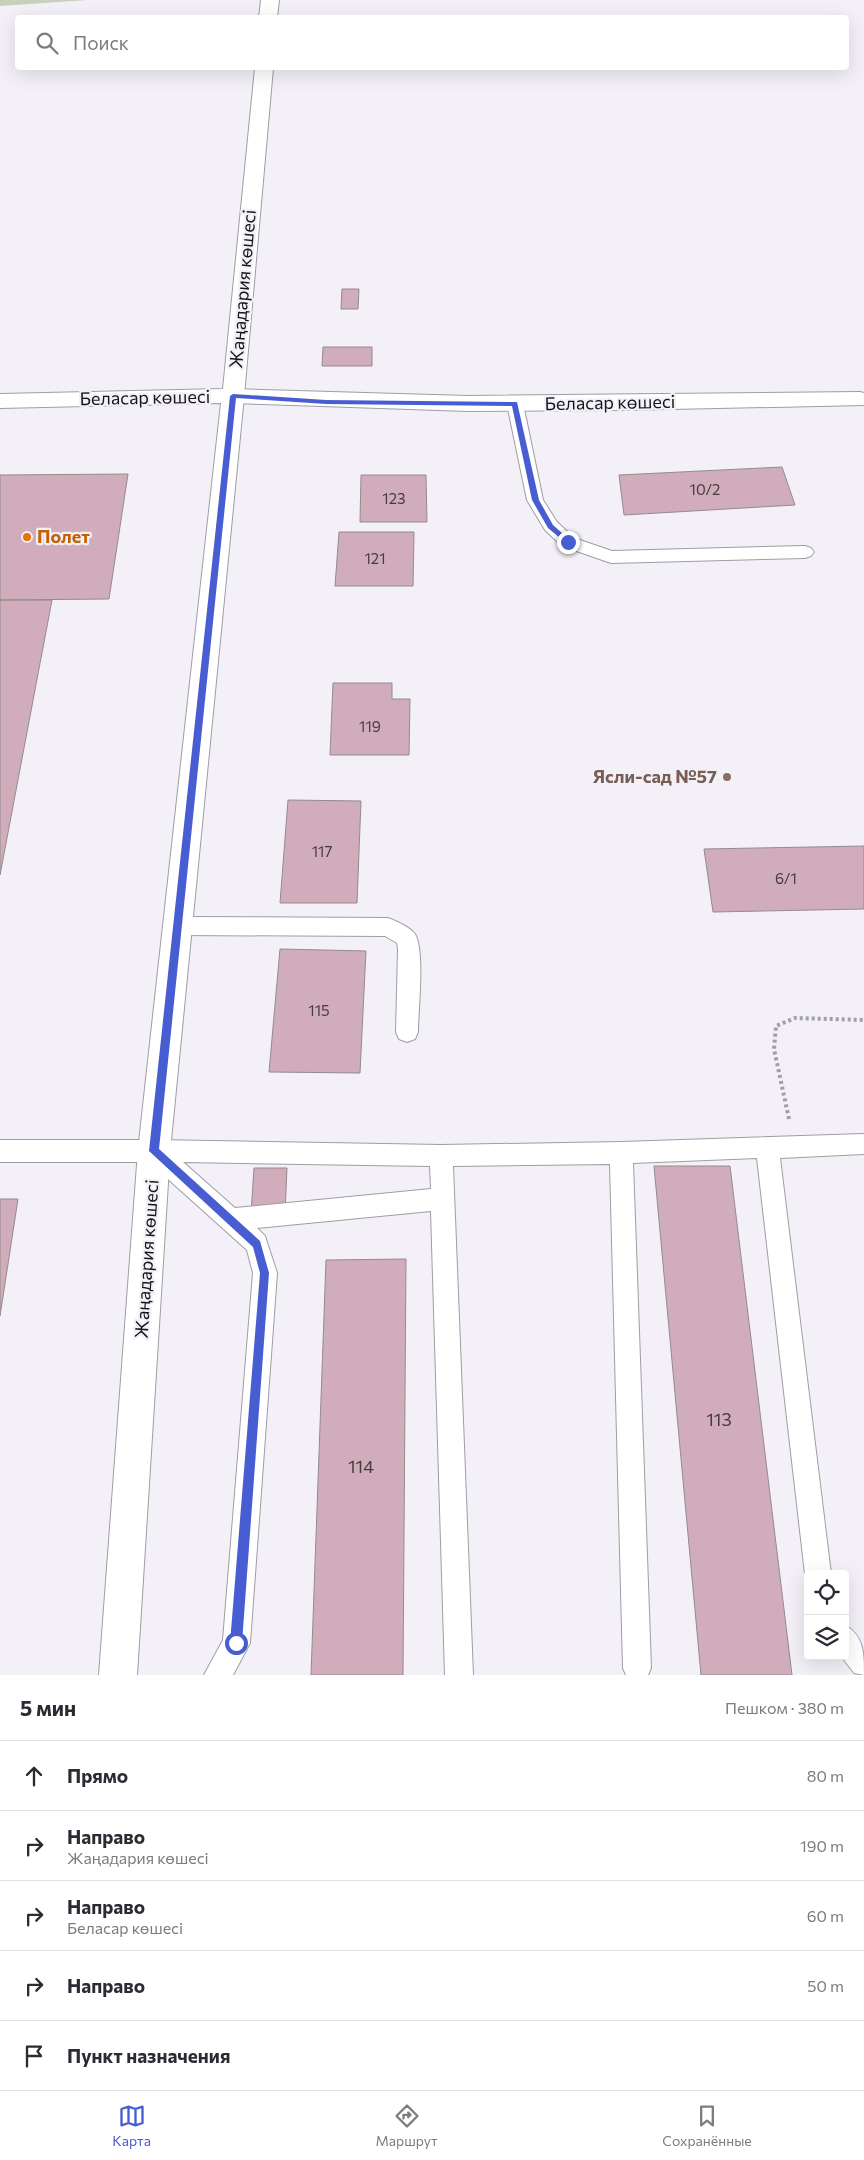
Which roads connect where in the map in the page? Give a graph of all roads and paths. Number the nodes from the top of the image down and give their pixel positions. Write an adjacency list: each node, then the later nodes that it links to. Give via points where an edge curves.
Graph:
1 (270, 0): 2 (street)
2 (268, 15)
3 (264, 70): 4 (street, Жаңадария көшесі)
4 (233, 396): 5 (street, Беласар көшесі); 7 (street, Беласар көшесі, via 326,402); 9 (street, Жаңадария көшесі)
5 (0, 401)
6 (863, 401): 7 (street, Беласар көшесі)
7 (514, 404): 8 (lane, via 535,500 551,526 568,542 612,557)
8 (805, 552)
9 (178, 926): 11 (lane, via 388,926 406,938 409,950); 16 (street, Жаңадария көшесі)
10 (864, 1020): 13 (path, via 795,1018 776,1026 774,1049)
11 (407, 1032)
12 (864, 1144): 13 (lane)
13 (796, 1146): 14 (lane)
14 (767, 1148): 17 (lane); 21 (lane)
15 (0, 1151): 16 (lane)
16 (154, 1151): 18 (lane); 20 (lane); 25 (street, Жаңадария көшесі)
17 (621, 1153): 18 (lane); 24 (lane)
18 (441, 1156): 19 (lane)
19 (442, 1199): 20 (lane); 27 (lane)
20 (230, 1220): 26 (lane, via 257,1244 264,1273 236,1643)
21 (818, 1570)
22 (849, 1644): 23 (lane)
23 (864, 1663)
24 (637, 1668)
25 (118, 1675)
26 (218, 1675)
27 (459, 1675)

